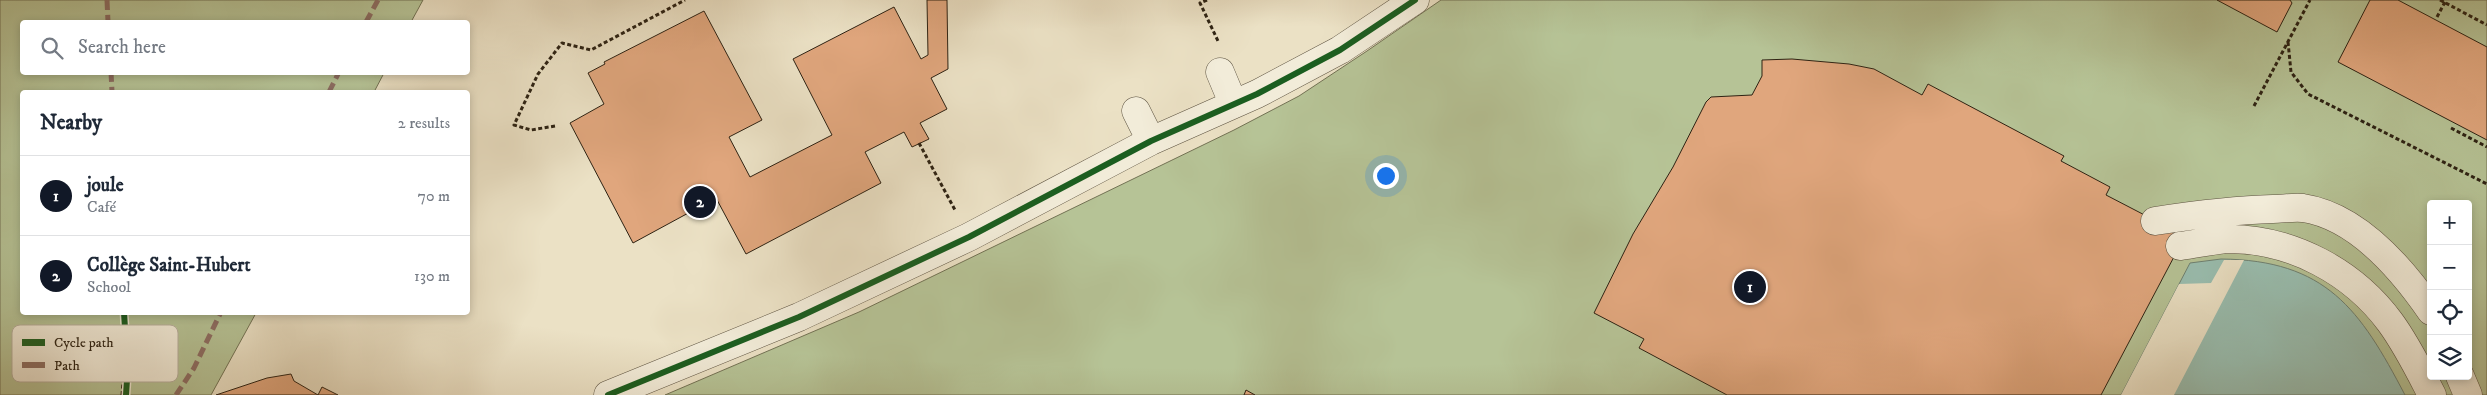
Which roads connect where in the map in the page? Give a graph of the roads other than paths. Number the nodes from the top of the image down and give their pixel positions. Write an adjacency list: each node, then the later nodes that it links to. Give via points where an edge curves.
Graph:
1 (1414, 0): 3 (street, via 1340,50 1257,94)
2 (1220, 72): 3 (street)
3 (1233, 103): 5 (street)
4 (1136, 111): 5 (street)
5 (1151, 141): 10 (street, via 951,246 799,317)
6 (2155, 221): 8 (street, via 2232,210 2303,208 2338,220 2360,235 2393,263)
7 (2180, 246): 11 (street, via 2228,239 2265,242 2301,253 2338,271 2390,321)
8 (2427, 306)
9 (2462, 380): 12 (street)
10 (608, 395)
11 (2432, 395)
12 (2468, 395)

